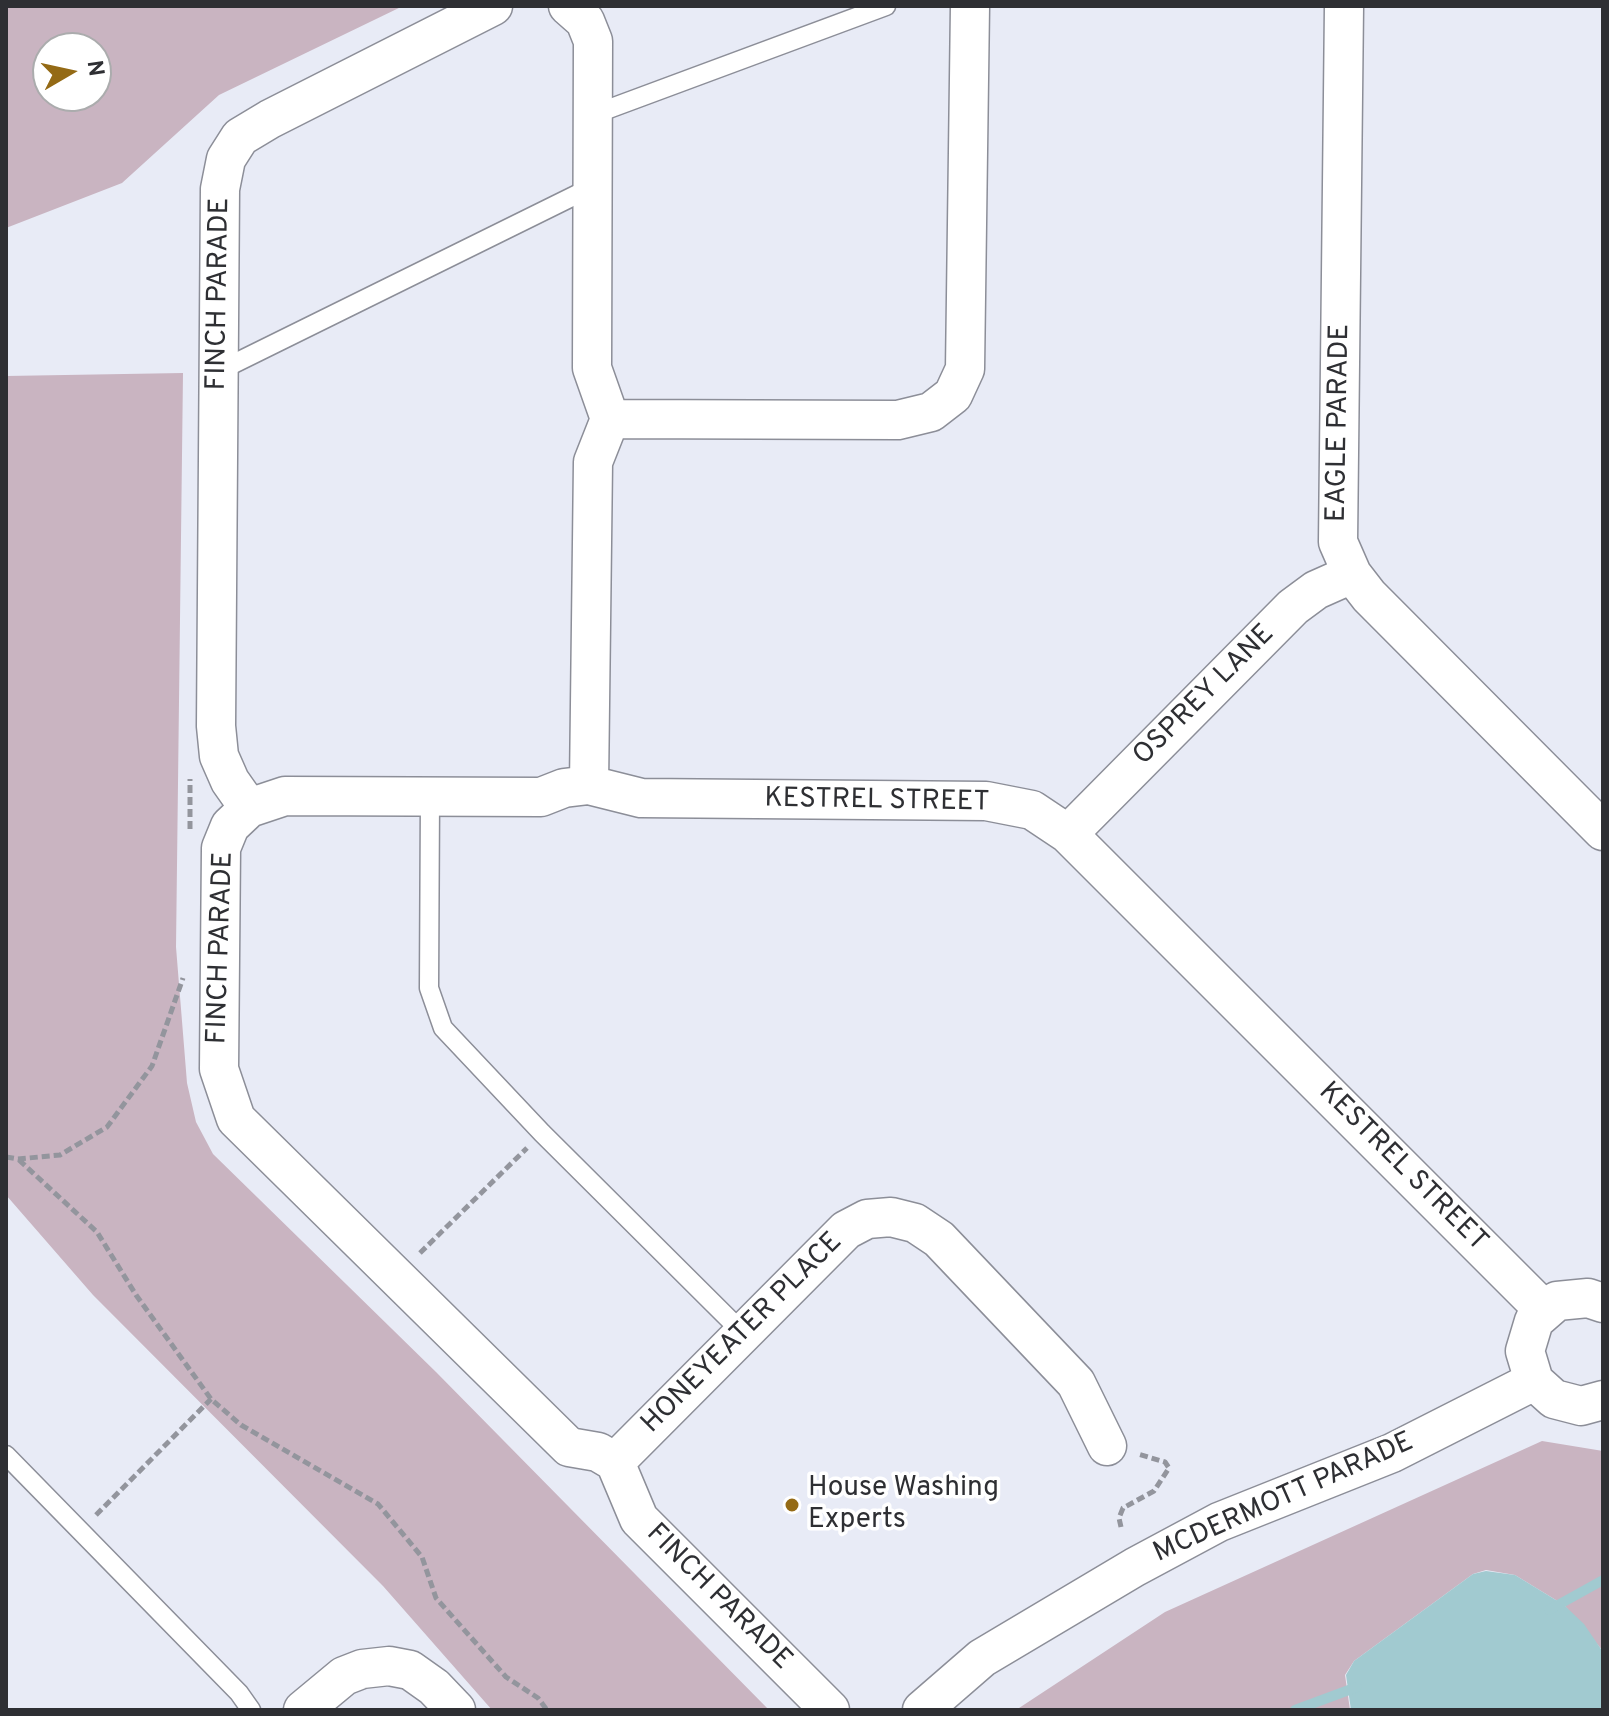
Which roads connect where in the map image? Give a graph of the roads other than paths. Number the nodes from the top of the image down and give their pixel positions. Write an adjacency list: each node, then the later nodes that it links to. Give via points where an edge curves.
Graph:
1 (493, 6): 8 (street, FINCH PARADE, via 240,137 226,159 220,189)
2 (568, 6): 6 (street, via 585,21 593,41)
3 (886, 6): 6 (lane)
4 (970, 6): 9 (street, via 965,369 953,395 931,412 898,420)
5 (1344, 6): 10 (street, EAGLE PARADE, via 1338,542)
6 (595, 114): 7 (street)
7 (594, 186): 8 (lane); 9 (street, via 592,368)
8 (219, 371): 13 (street, FINCH PARADE, via 216,726 219,756)
9 (610, 419): 11 (street, via 593,462)
10 (1352, 574): 14 (street, EAGLE PARADE); 15 (street, OSPREY LANE, via 1293,607)
11 (589, 785): 12 (street, KESTREL STREET, via 541,797); 15 (street, KESTREL STREET, via 641,798 986,801 1032,810)
12 (430, 797): 13 (street, KESTREL STREET, via 285,796); 18 (lane, via 429,988 443,1028)
13 (249, 808): 23 (street, FINCH PARADE, via 230,826 221,848 219,1069 236,1119 569,1447 598,1452)
14 (1603, 831)
15 (1068, 834): 17 (street, KESTREL STREET)
16 (1603, 1303): 17 (street, via 1572,1298)
17 (1544, 1310): 19 (street, via 1528,1335 1525,1351)
18 (744, 1334): 21 (street, HONEYEATER PLACE, via 846,1230 867,1219 915,1223 939,1239 1076,1383); 23 (street, HONEYEATER PLACE)
19 (1534, 1381): 20 (street, via 1567,1404); 28 (street, MCDERMOTT PARADE, via 1392,1453 1219,1522 1135,1567 982,1658)
20 (1603, 1400)
21 (1107, 1446)
22 (6, 1455): 24 (lane)
23 (615, 1462): 27 (street, FINCH PARADE, via 639,1519)
24 (251, 1710)
25 (303, 1710): 26 (street, via 344,1676 389,1666 410,1670)
26 (456, 1710)
27 (830, 1710)
28 (922, 1710)

